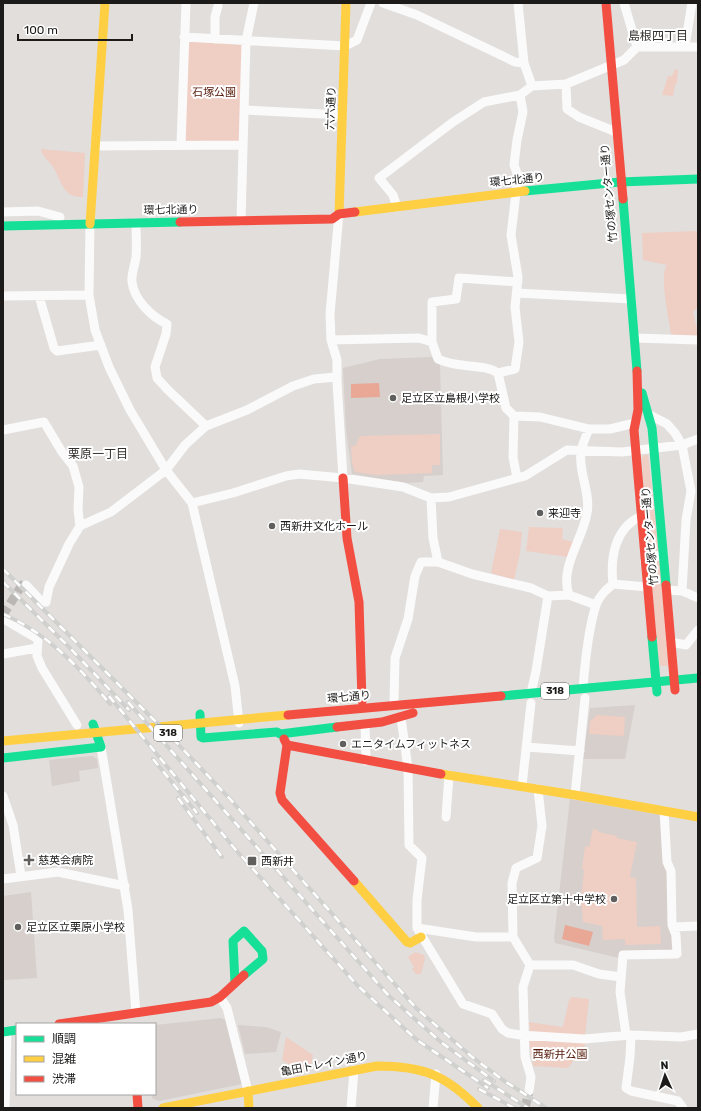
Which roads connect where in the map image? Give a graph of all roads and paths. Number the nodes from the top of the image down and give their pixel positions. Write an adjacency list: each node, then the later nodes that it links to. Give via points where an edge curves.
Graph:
1 (105, 3): 28 (street)
2 (186, 3): 12 (street)
3 (254, 3): 14 (street)
4 (346, 3): 15 (street, 六六通り)
5 (371, 3): 15 (street, via 357,40)
6 (383, 3): 19 (street, via 417,14 515,62)
7 (518, 3): 19 (street)
8 (606, 3): 20 (street, 竹の塚センター通り)
9 (624, 3): 17 (street)
10 (692, 3): 16 (street)
11 (218, 6): 13 (street)
12 (184, 37): 13 (street); 29 (street)
13 (215, 39): 14 (street)
14 (246, 41): 15 (street); 24 (street)
15 (345, 46): 25 (street, 六六通り)
16 (685, 46): 17 (street); 18 (street)
17 (638, 47): 20 (street, via 628,57)
18 (698, 47)
19 (524, 62): 22 (street)
20 (610, 65): 21 (street); 26 (street, 竹の塚センター通り)
21 (566, 84): 22 (street); 26 (street, via 567,109 579,117)
22 (532, 86): 23 (street)
23 (520, 95): 32 (street, via 524,112 514,165 518,176); 33 (street, via 484,102 379,178 393,195)
24 (245, 110): 25 (street); 27 (street)
25 (342, 115): 35 (street, 六六通り)
26 (616, 132): 31 (street, 竹の塚センター通り)
27 (243, 145): 29 (street); 36 (street)
28 (95, 146): 29 (street); 38 (street)
29 (181, 146)
30 (698, 179): 31 (street, 環七北通り)
31 (620, 182): 32 (street, 環七北通り); 48 (street, 竹の塚センター通り)
32 (516, 192): 33 (street, 環七北通り); 43 (street, via 511,235)
33 (396, 207): 35 (street, 環七北通り)
34 (3, 212): 39 (street, via 38,212)
35 (339, 214): 36 (street, 環七北通り, via 332,218); 50 (street, via 330,314)
36 (241, 217): 38 (street, 環七北通り); 40 (street, 環七北通り)
37 (3, 218): 39 (street, 環七北通り)
38 (90, 220): 39 (street, 環七北通り); 40 (street, 環七北通り); 45 (street)
39 (60, 221): 41 (street, 環七北通り); 42 (street, via 37,230)
40 (136, 223): 60 (street, via 133,287 140,302 167,324 155,374)
41 (3, 226)
42 (3, 231)
43 (518, 282): 44 (street); 52 (street, via 459,278 456,299 432,302)
44 (517, 293): 48 (street); 54 (street, via 515,307 520,342 516,370)
45 (89, 295): 47 (street); 53 (street, via 95,330)
46 (3, 296): 47 (street)
47 (39, 296): 53 (street, via 57,351)
48 (631, 299): 49 (street, 竹の塚センター通り)
49 (635, 338): 51 (street); 56 (street, 竹の塚センター通り)
50 (331, 340): 52 (street, via 419,338); 55 (street, via 337,360)
51 (698, 340)
52 (432, 342): 54 (street, via 438,359 467,367 490,368)
53 (101, 345): 68 (street, via 118,387)
54 (498, 373): 58 (street, via 506,408)
55 (337, 377): 60 (street, via 314,379 293,386 247,410); 69 (street)
56 (638, 380): 57 (street, 竹の塚センター通り); 59 (street, 竹の塚センター通り, via 638,410)
57 (648, 414): 64 (street, via 666,424); 65 (street, 竹の塚センター通り)
58 (514, 416): 61 (street, via 540,418); 70 (street, via 513,457)
59 (635, 423): 61 (street, via 610,429); 67 (street, 竹の塚センター通り)
60 (206, 426): 68 (street, via 185,445)
61 (589, 429): 66 (street)
62 (3, 430): 74 (street, via 44,422 73,466 79,487)
63 (698, 439): 64 (street)
64 (682, 444): 65 (street); 82 (street, via 691,491 686,520)
65 (654, 448): 67 (street); 75 (street, 竹の塚センター通り)
66 (581, 450): 67 (street); 70 (street, via 567,450 525,476); 83 (street, via 588,510 568,573 566,588)
67 (636, 450): 73 (street, 竹の塚センター通り)
68 (166, 470): 72 (street); 74 (street, via 111,512)
69 (343, 478): 71 (street, via 403,488); 72 (street, via 299,474 286,476); 99 (street, via 347,538 359,602)
70 (517, 478): 71 (street, via 449,497)
71 (432, 498): 77 (street, via 432,538)
72 (192, 503): 102 (street, via 235,686)
73 (641, 516): 76 (street, 竹の塚センター通り); 78 (street, via 622,530 617,540 613,559)
74 (80, 526): 79 (street, via 48,587 46,602 42,602)
75 (664, 557): 76 (street, via 653,555); 81 (street, 竹の塚センター通り)
76 (645, 561): 80 (street, 竹の塚センター通り)
77 (438, 562): 84 (street, via 472,574 531,588); 100 (street, via 421,562 415,576 408,619 395,658)
78 (613, 584): 80 (street); 86 (street, via 602,594)
79 (26, 585)
80 (647, 587): 94 (street, 竹の塚センター通り)
81 (667, 590): 82 (street); 89 (street, 竹の塚センター通り)
82 (682, 591): 85 (street)
83 (569, 595): 84 (street); 86 (street)
84 (548, 596): 97 (street)
85 (698, 598)
86 (596, 605): 95 (street)
87 (4, 619): 90 (street, via 38,639)
88 (698, 630): 89 (street, via 686,645)
89 (671, 642): 93 (street, 竹の塚センター通り)
90 (37, 648): 91 (street); 106 (street, via 42,668)
91 (3, 654)
92 (698, 678): 93 (street, 環七通り / 318)
93 (674, 680): 94 (street, 環七通り / 318); 94 (street, 竹の塚センター通り, via 679,690 653,692)
94 (656, 682): 95 (street, 環七通り / 318)
95 (583, 688): 97 (street, 環七通り / 318)
96 (599, 697): 98 (street, 環七通り / 318)
97 (531, 698): 98 (street, 環七通り / 318); 101 (street, 環七通り / 318); 113 (street)
98 (585, 698): 115 (street)
99 (362, 701): 100 (street); 102 (street)
100 (394, 702): 101 (street)
101 (413, 709): 103 (street, 環七通り / 318); 104 (street)
102 (238, 711): 109 (street); 109 (street, via 201,714 199,717 202,738)
103 (332, 715): 110 (street, 環七通り / 318); 114 (street, 環七通り / 318)
104 (401, 718): 105 (street); 118 (street)
105 (365, 724): 108 (street); 117 (street)
106 (77, 725): 107 (street); 112 (street, via 92,723)
107 (3, 734)
108 (280, 734): 109 (street); 111 (street)
109 (240, 736)
110 (3, 741)
111 (287, 745): 117 (street); 133 (street, via 280,793 282,800 407,942)
112 (101, 747): 116 (street); 129 (street)
113 (526, 747): 115 (street); 120 (street)
114 (3, 750)
115 (580, 751): 122 (street)
116 (3, 758)
117 (366, 761): 118 (street)
118 (408, 768): 119 (street); 132 (street, via 409,844 422,858)
119 (449, 775): 120 (street); 125 (street)
120 (522, 786): 121 (street)
121 (538, 788): 122 (street); 134 (street, via 542,826 537,858 516,868 512,883)
122 (575, 795): 124 (street)
123 (3, 796): 127 (street, via 13,825)
124 (664, 811): 126 (street); 131 (street, via 667,862 671,871)
125 (446, 817)
126 (698, 817)
127 (21, 876): 128 (street); 129 (street, via 59,872)
128 (3, 879)
129 (125, 886): 139 (street)
130 (698, 926): 131 (street)
131 (673, 927): 136 (street, via 677,954 623,955)
132 (417, 928): 133 (street); 134 (street, via 476,937)
133 (421, 936): 145 (street, via 463,1004 492,1014 502,1029)
134 (513, 937): 135 (street)
135 (530, 965): 136 (street, via 573,965 599,974); 145 (street, via 523,987)
136 (621, 976): 146 (street, via 620,992)
137 (235, 983): 137 (street, via 233,941 244,931 262,951 263,956); 138 (street)
138 (220, 997): 139 (street, via 204,1004); 149 (street, via 227,1008)
139 (136, 1013): 140 (street); 141 (street)
140 (66, 1023)
141 (134, 1023)
142 (16, 1030): 143 (street)
143 (5, 1032): 152 (street)
144 (698, 1034): 146 (street, via 681,1037)
145 (525, 1035): 146 (street, via 584,1039); 150 (street, via 525,1057 531,1077)
146 (628, 1035): 159 (street, via 630,1057 626,1088 678,1101)
147 (354, 1070): 148 (street, 亀田トレイン通り, via 398,1066 413,1067); 149 (street, 亀田トレイン通り); 156 (street)
148 (436, 1074): 157 (street); 158 (street, 亀田トレイン通り, via 462,1090)
149 (248, 1091): 154 (street, 亀田トレイン通り); 155 (street)
150 (529, 1091)
151 (137, 1095): 153 (street)
152 (5, 1108)
153 (138, 1108)
154 (164, 1108)
155 (249, 1108)
156 (351, 1108)
157 (433, 1108)
158 (478, 1108)
159 (683, 1108)

